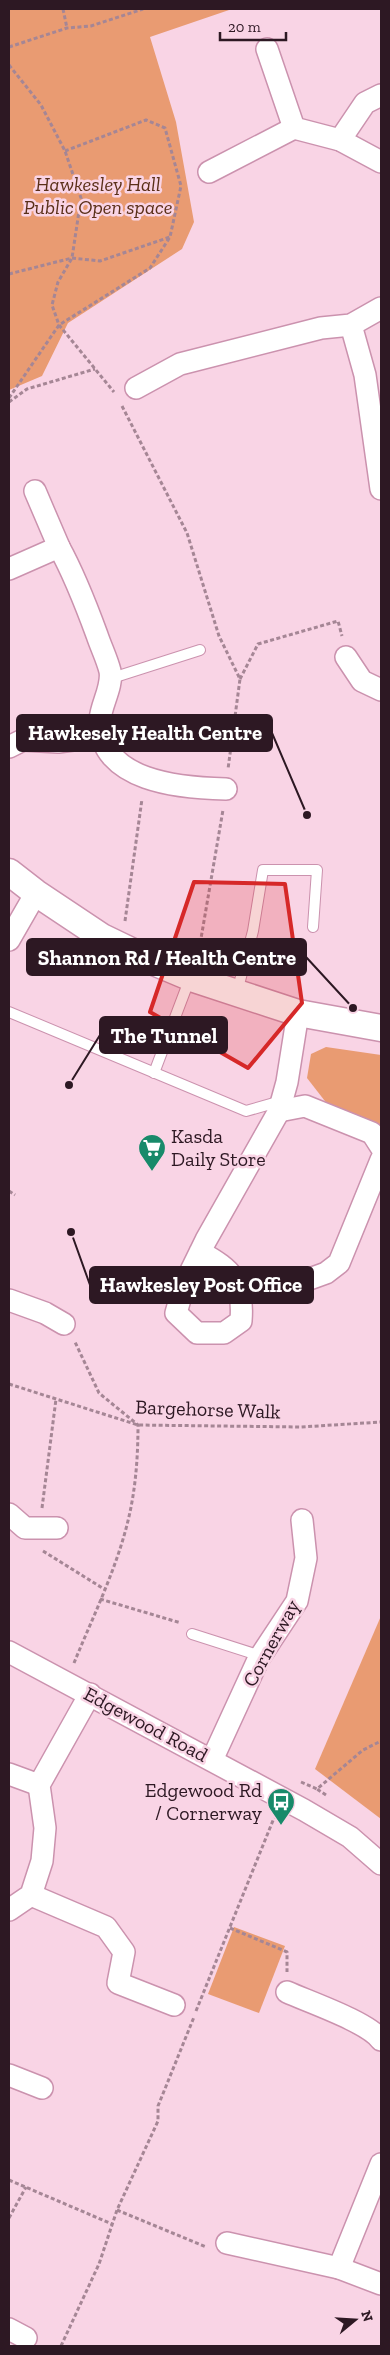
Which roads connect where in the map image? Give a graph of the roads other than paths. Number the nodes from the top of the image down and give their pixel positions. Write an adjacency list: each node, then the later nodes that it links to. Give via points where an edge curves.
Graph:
1 (267, 49): 3 (street)
2 (381, 95): 4 (street, via 365,103)
3 (294, 128): 4 (street); 6 (street)
4 (340, 140): 5 (street)
5 (381, 162)
6 (209, 172)
7 (381, 308): 8 (street)
8 (351, 324): 9 (street, via 321,328 180,364); 10 (street, via 364,374)
9 (136, 388)
10 (381, 489)
11 (35, 491): 12 (street)
12 (59, 547): 13 (street); 16 (street, via 77,580 110,673)
13 (9, 569)
14 (200, 650): 16 (lane)
15 (346, 657): 17 (street, via 362,681)
16 (109, 679): 18 (street, via 100,719)
17 (381, 690)
18 (102, 736): 19 (street, via 58,742 23,740); 20 (street, via 112,756 144,778 186,788)
19 (9, 747)
20 (226, 790)
21 (9, 872): 22 (street)
22 (36, 893): 24 (street); 25 (street, via 102,937)
23 (313, 927): 26 (lane, via 317,870 263,870)
24 (9, 940)
25 (190, 977): 26 (street); 30 (lane)
26 (237, 993): 28 (street)
27 (9, 1012): 30 (lane)
28 (298, 1013): 29 (street); 31 (street)
29 (381, 1028)
30 (154, 1073): 31 (lane, via 246,1112)
31 (280, 1106): 32 (street, via 305,1106 372,1132); 33 (street)
32 (381, 1160): 34 (street, via 339,1263 326,1273)
33 (200, 1252)
34 (304, 1281)
35 (9, 1300): 36 (street, via 46,1313)
36 (64, 1324)
37 (9, 1514): 39 (street)
38 (302, 1520): 42 (street, Cornerway, via 306,1558 297,1601)
39 (40, 1528)
40 (192, 1634): 42 (lane)
41 (9, 1652): 43 (street, Edgewood Road)
42 (260, 1656): 44 (street, Cornerway)
43 (90, 1694): 44 (street, Edgewood Road); 46 (street)
44 (212, 1760): 47 (street, Edgewood Road, via 350,1837)
45 (9, 1774): 46 (street)
46 (39, 1785): 48 (street, via 45,1828 42,1861)
47 (381, 1864)
48 (31, 1895): 49 (street); 51 (street, via 106,1927 124,1952 118,1983)
49 (9, 1910)
50 (287, 1992): 52 (street, via 352,2021 377,2034)
51 (174, 2004)
52 (381, 2040)
53 (9, 2075): 54 (street)
54 (42, 2088)
55 (381, 2164): 57 (street)
56 (227, 2243): 57 (street)
57 (339, 2268): 58 (street)
58 (381, 2284)

